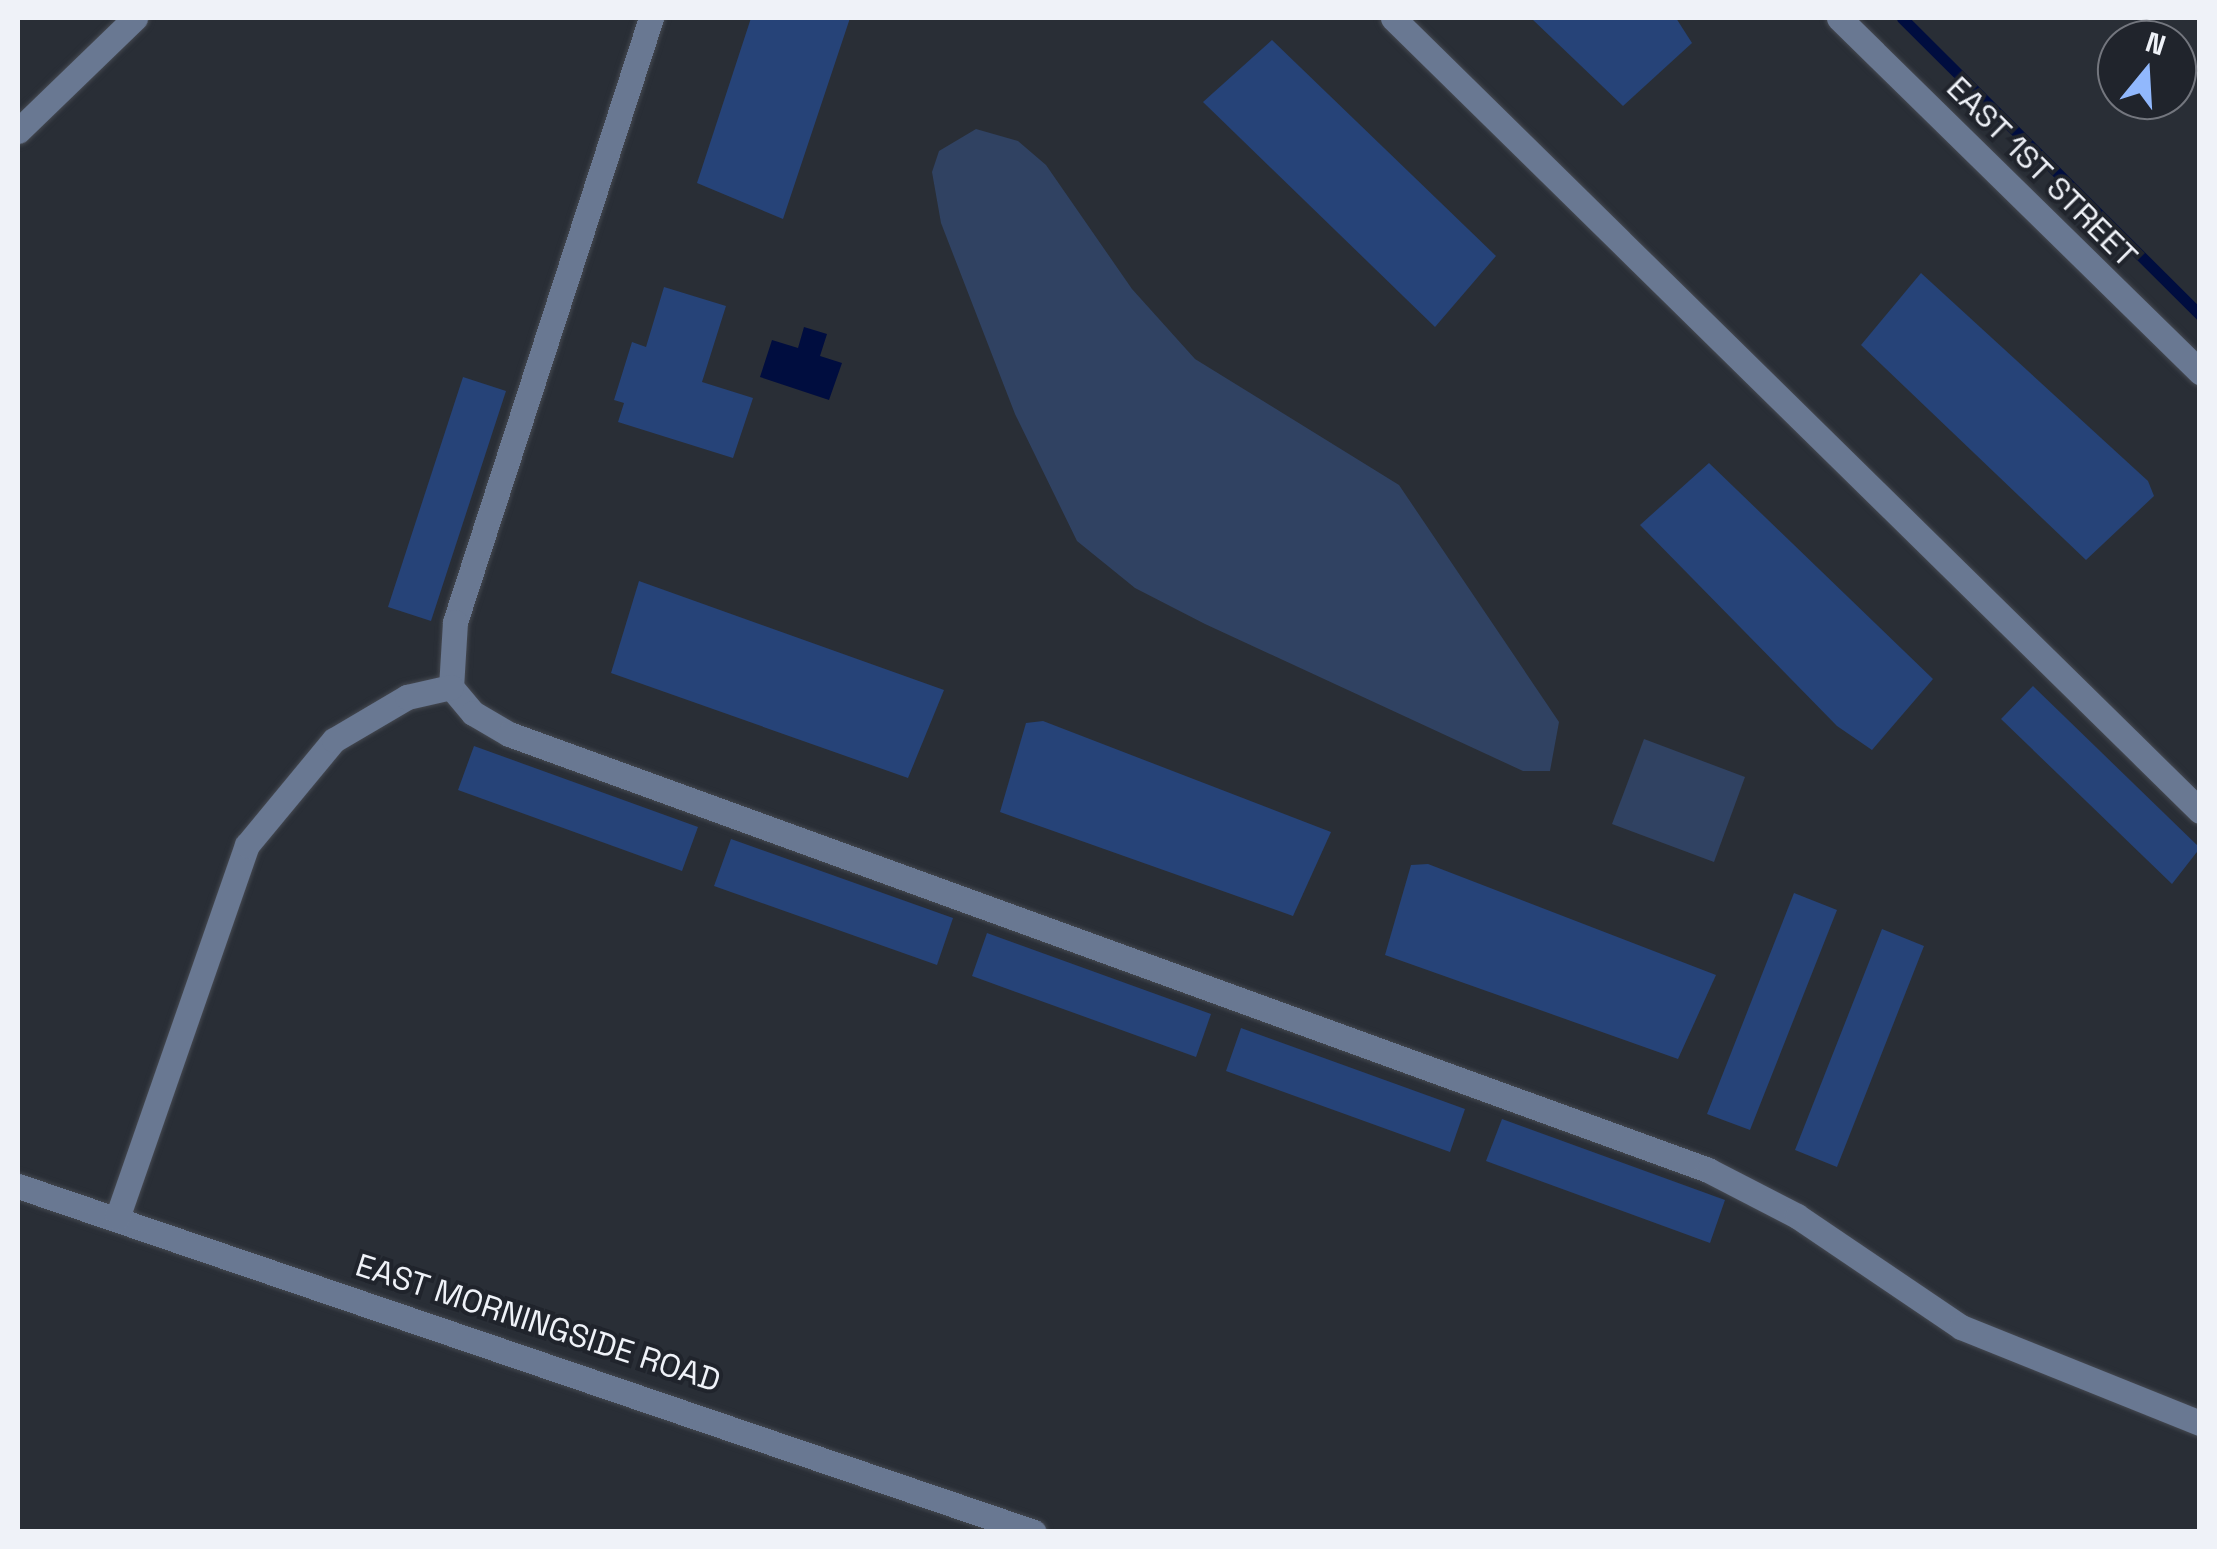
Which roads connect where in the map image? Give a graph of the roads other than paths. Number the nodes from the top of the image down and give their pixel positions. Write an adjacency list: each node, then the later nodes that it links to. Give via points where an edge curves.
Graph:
1 (136, 18): 5 (street)
2 (651, 18): 7 (street, via 454,622)
3 (1393, 18): 8 (street)
4 (1839, 18): 6 (street, EAST 1ST STREET)
5 (18, 131)
6 (2200, 372)
7 (451, 687): 10 (street, via 407,697 334,740 247,845); 11 (street, via 509,734 1736,1181 1961,1327)
8 (2200, 811)
9 (18, 1186): 10 (street, EAST MORNINGSIDE ROAD)
10 (117, 1218): 12 (street, EAST MORNINGSIDE ROAD)
11 (2200, 1423)
12 (1034, 1532)

